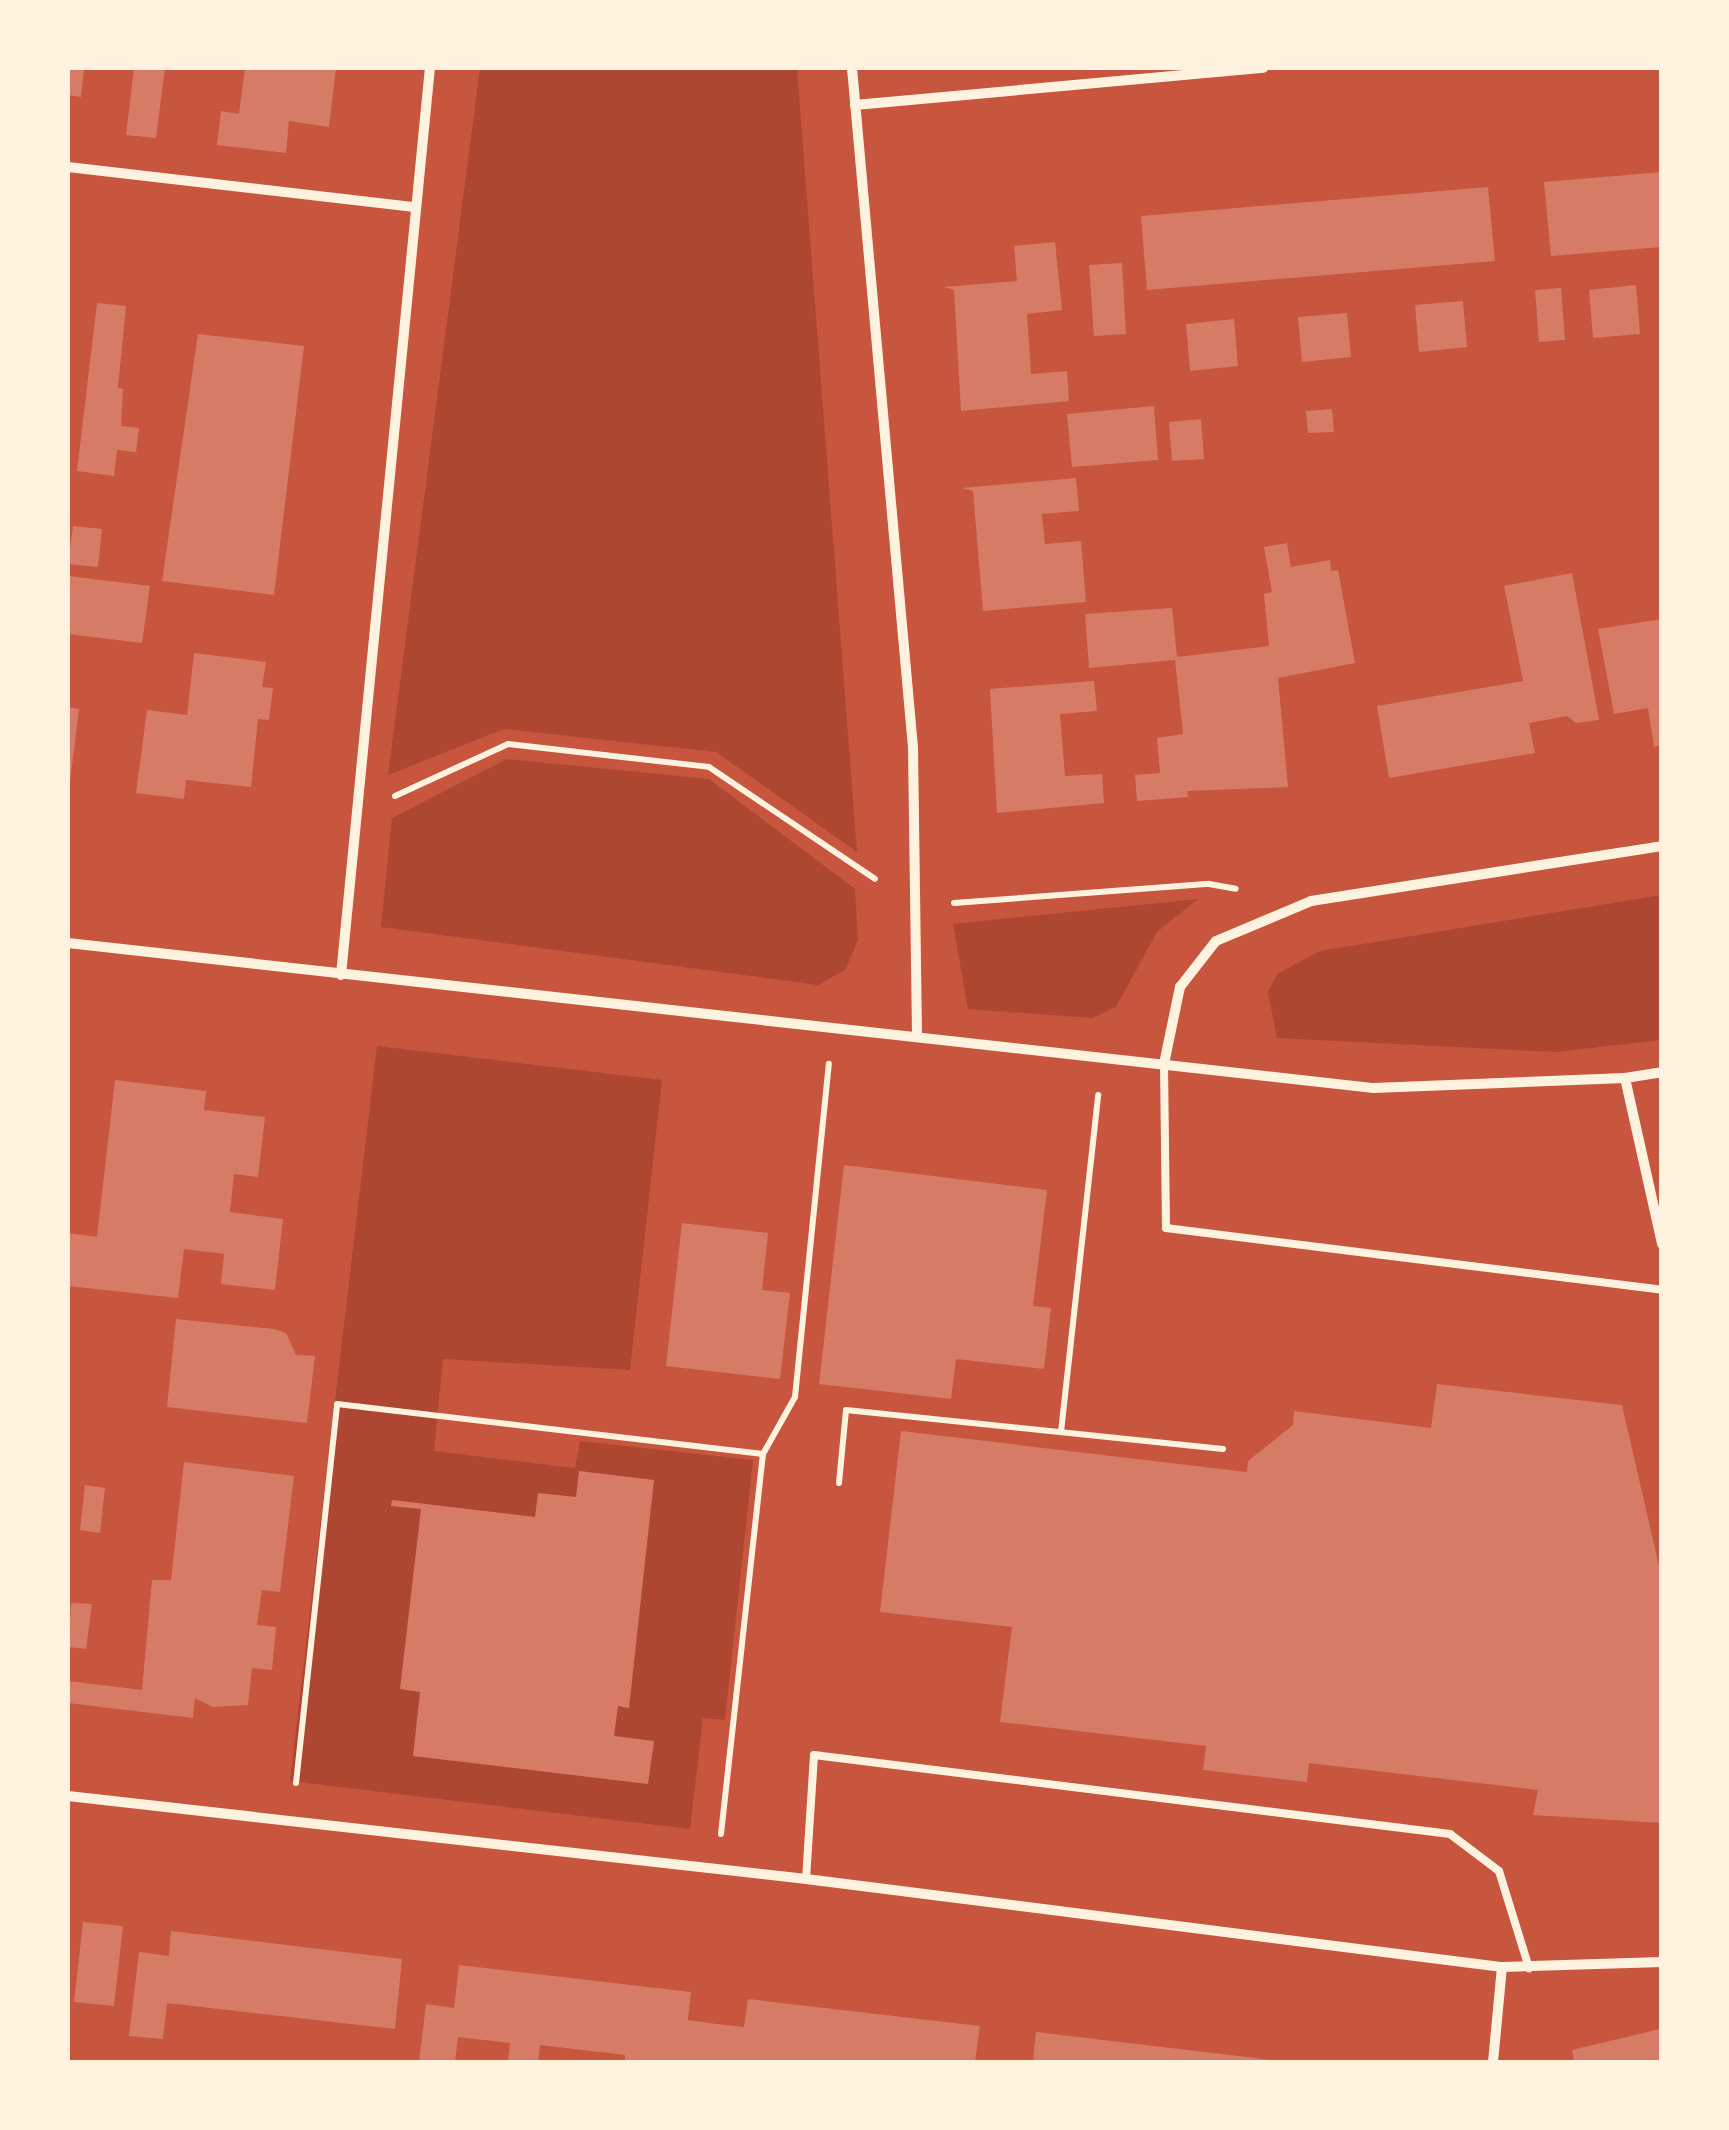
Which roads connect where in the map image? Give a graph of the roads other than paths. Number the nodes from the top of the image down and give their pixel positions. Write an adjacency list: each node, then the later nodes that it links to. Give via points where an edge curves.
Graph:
1 (430, 68): 6 (street)
2 (852, 68): 4 (street)
3 (1264, 68): 4 (street)
4 (855, 104): 10 (street, via 913,748)
5 (68, 167): 6 (street)
6 (415, 207): 9 (street)
7 (1662, 846): 11 (street, via 1311,902 1216,941 1180,987)
8 (68, 943): 9 (street)
9 (342, 974): 10 (street)
10 (917, 1038): 11 (street)
11 (1164, 1064): 13 (street, via 1374,1088); 15 (lane, via 1166,1228)
12 (1662, 1072): 13 (street)
13 (1625, 1078): 14 (street)
14 (1662, 1244)
15 (1662, 1290)
16 (68, 1796): 17 (street)
17 (806, 1879): 19 (street); 20 (lane, via 814,1755 1450,1834 1498,1871)
18 (1662, 1962): 20 (street)
19 (1502, 1967): 20 (street); 21 (street)
20 (1529, 1968)
21 (1492, 2062)

